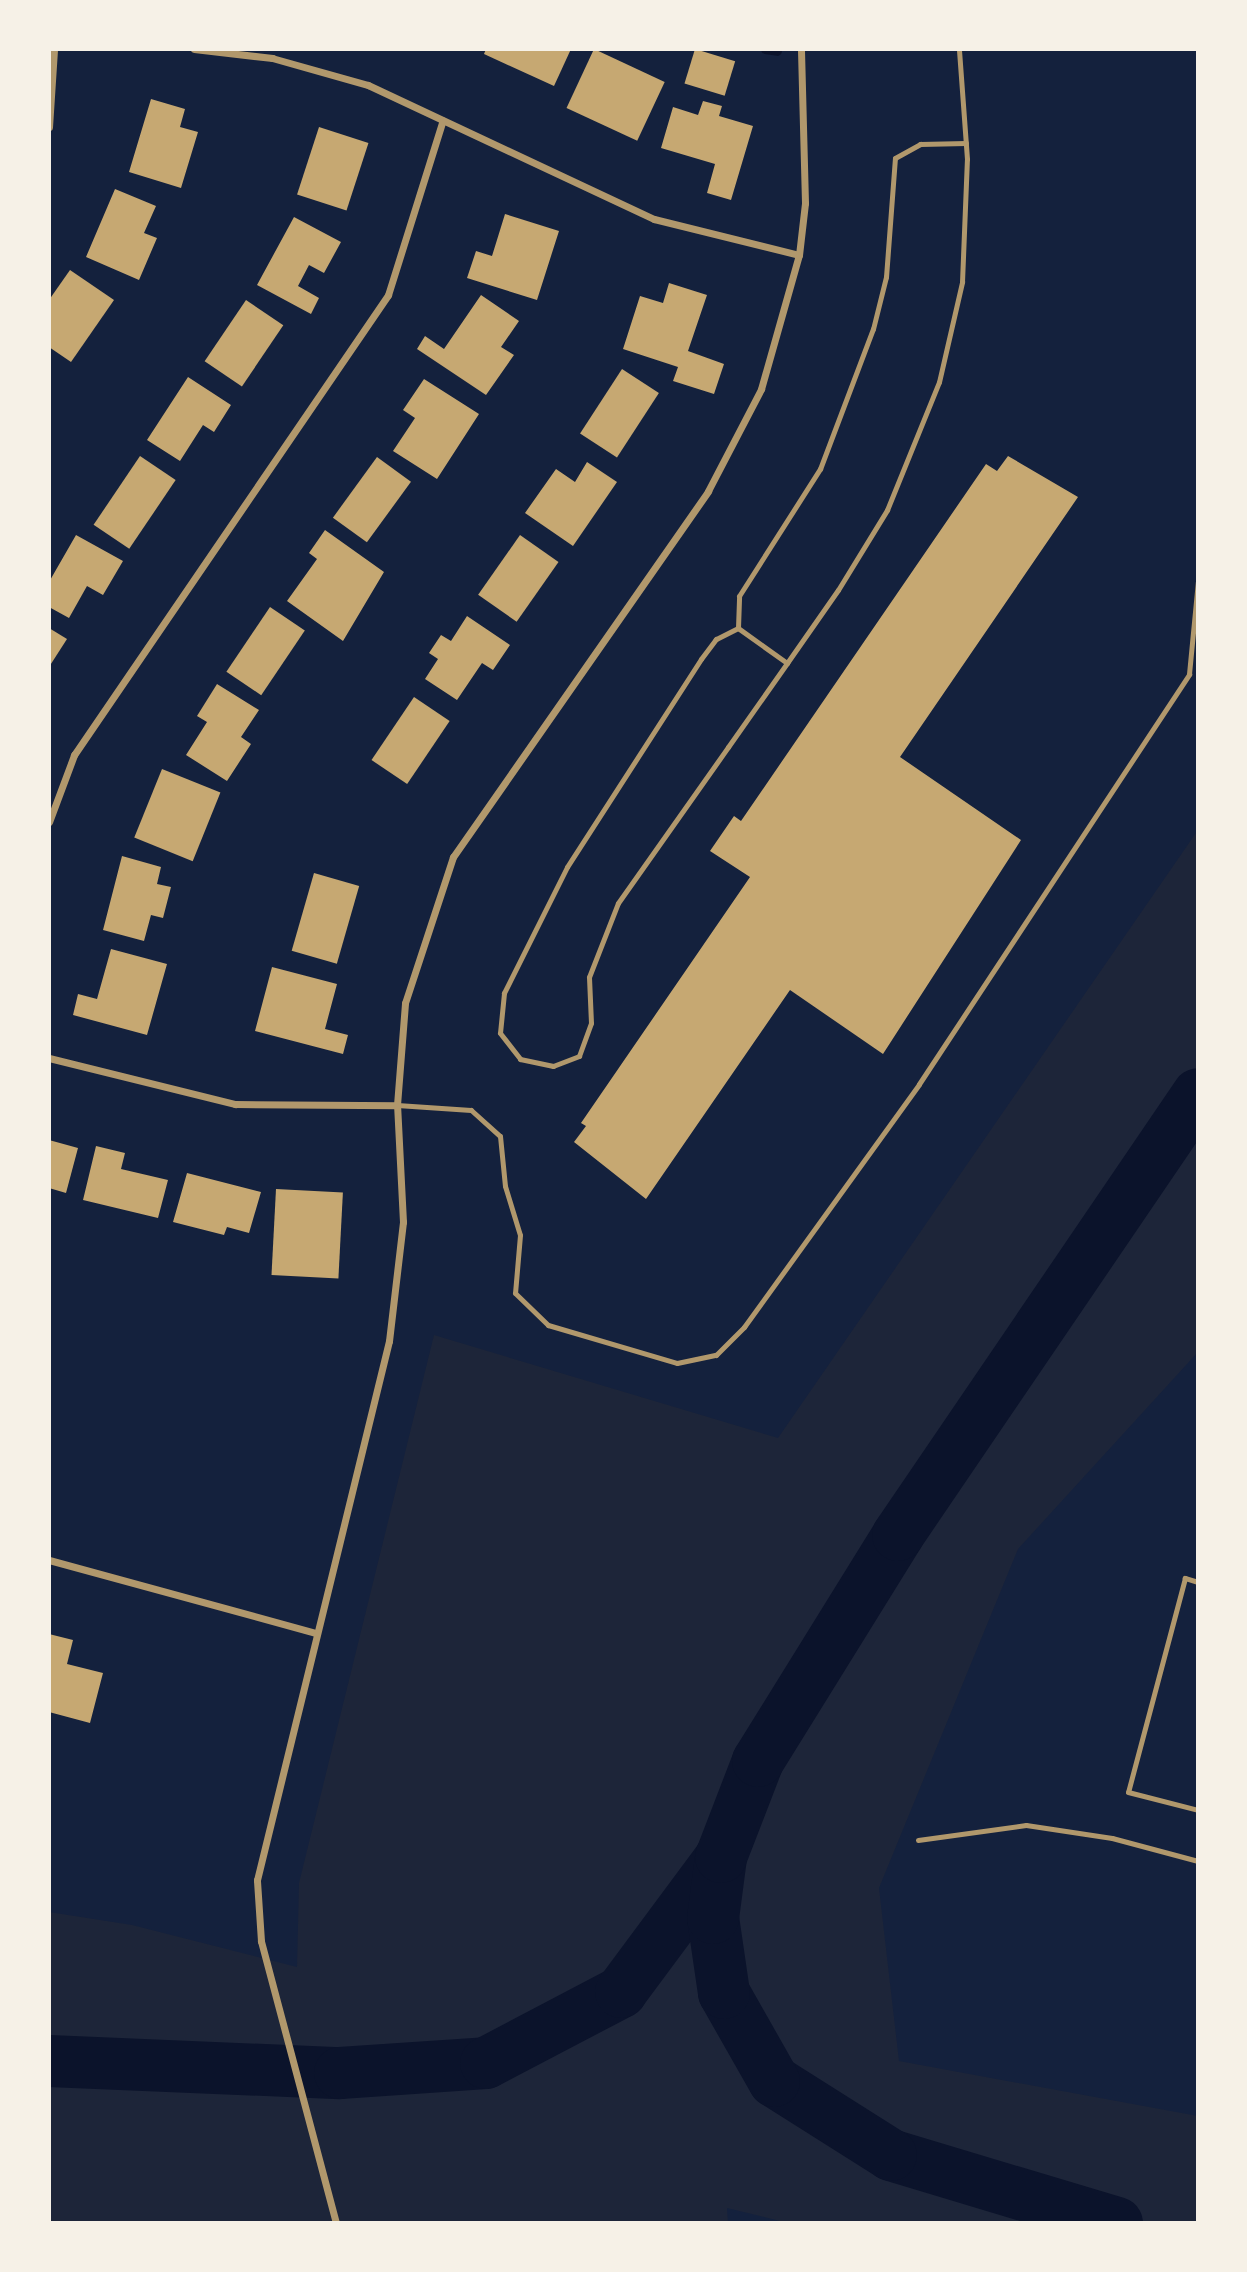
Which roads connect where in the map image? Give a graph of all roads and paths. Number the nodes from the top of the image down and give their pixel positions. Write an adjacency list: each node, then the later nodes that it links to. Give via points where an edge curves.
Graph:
1 (54, 49): 6 (street)
2 (194, 49): 5 (street, via 337,75)
3 (801, 49): 8 (street, via 805,203)
4 (959, 49): 7 (lane)
5 (443, 120): 8 (street, via 654,219); 12 (street, via 388,295 74,755)
6 (49, 127)
7 (966, 143): 10 (lane, via 920,144 895,158 886,277 873,330 820,469 739,596); 11 (lane, via 962,282 939,382 887,510)
8 (799, 255): 14 (street, via 780,332 737,441 453,857 405,1003)
9 (1198, 581): 14 (lane, via 1189,674 919,1084 744,1327 716,1355 677,1363 548,1325 515,1293 520,1235 505,1186 500,1136 471,1110)
10 (738, 628): 11 (lane); 11 (lane, via 716,639 701,659 561,878 504,993 500,1032 520,1059 553,1066 579,1056 591,1023 589,977 618,903)
11 (787, 663)
12 (49, 822)
13 (49, 1058): 14 (street, via 235,1104)
14 (397, 1105): 17 (street, via 399,1282)
15 (49, 1560): 17 (street)
16 (1198, 1581): 18 (lane, via 1185,1578 1128,1792)
17 (315, 1633): 21 (street, via 257,1880 261,1941)
18 (1198, 1810)
19 (918, 1840): 20 (lane, via 1026,1825 1112,1838)
20 (1198, 1861)
21 (336, 2223)

